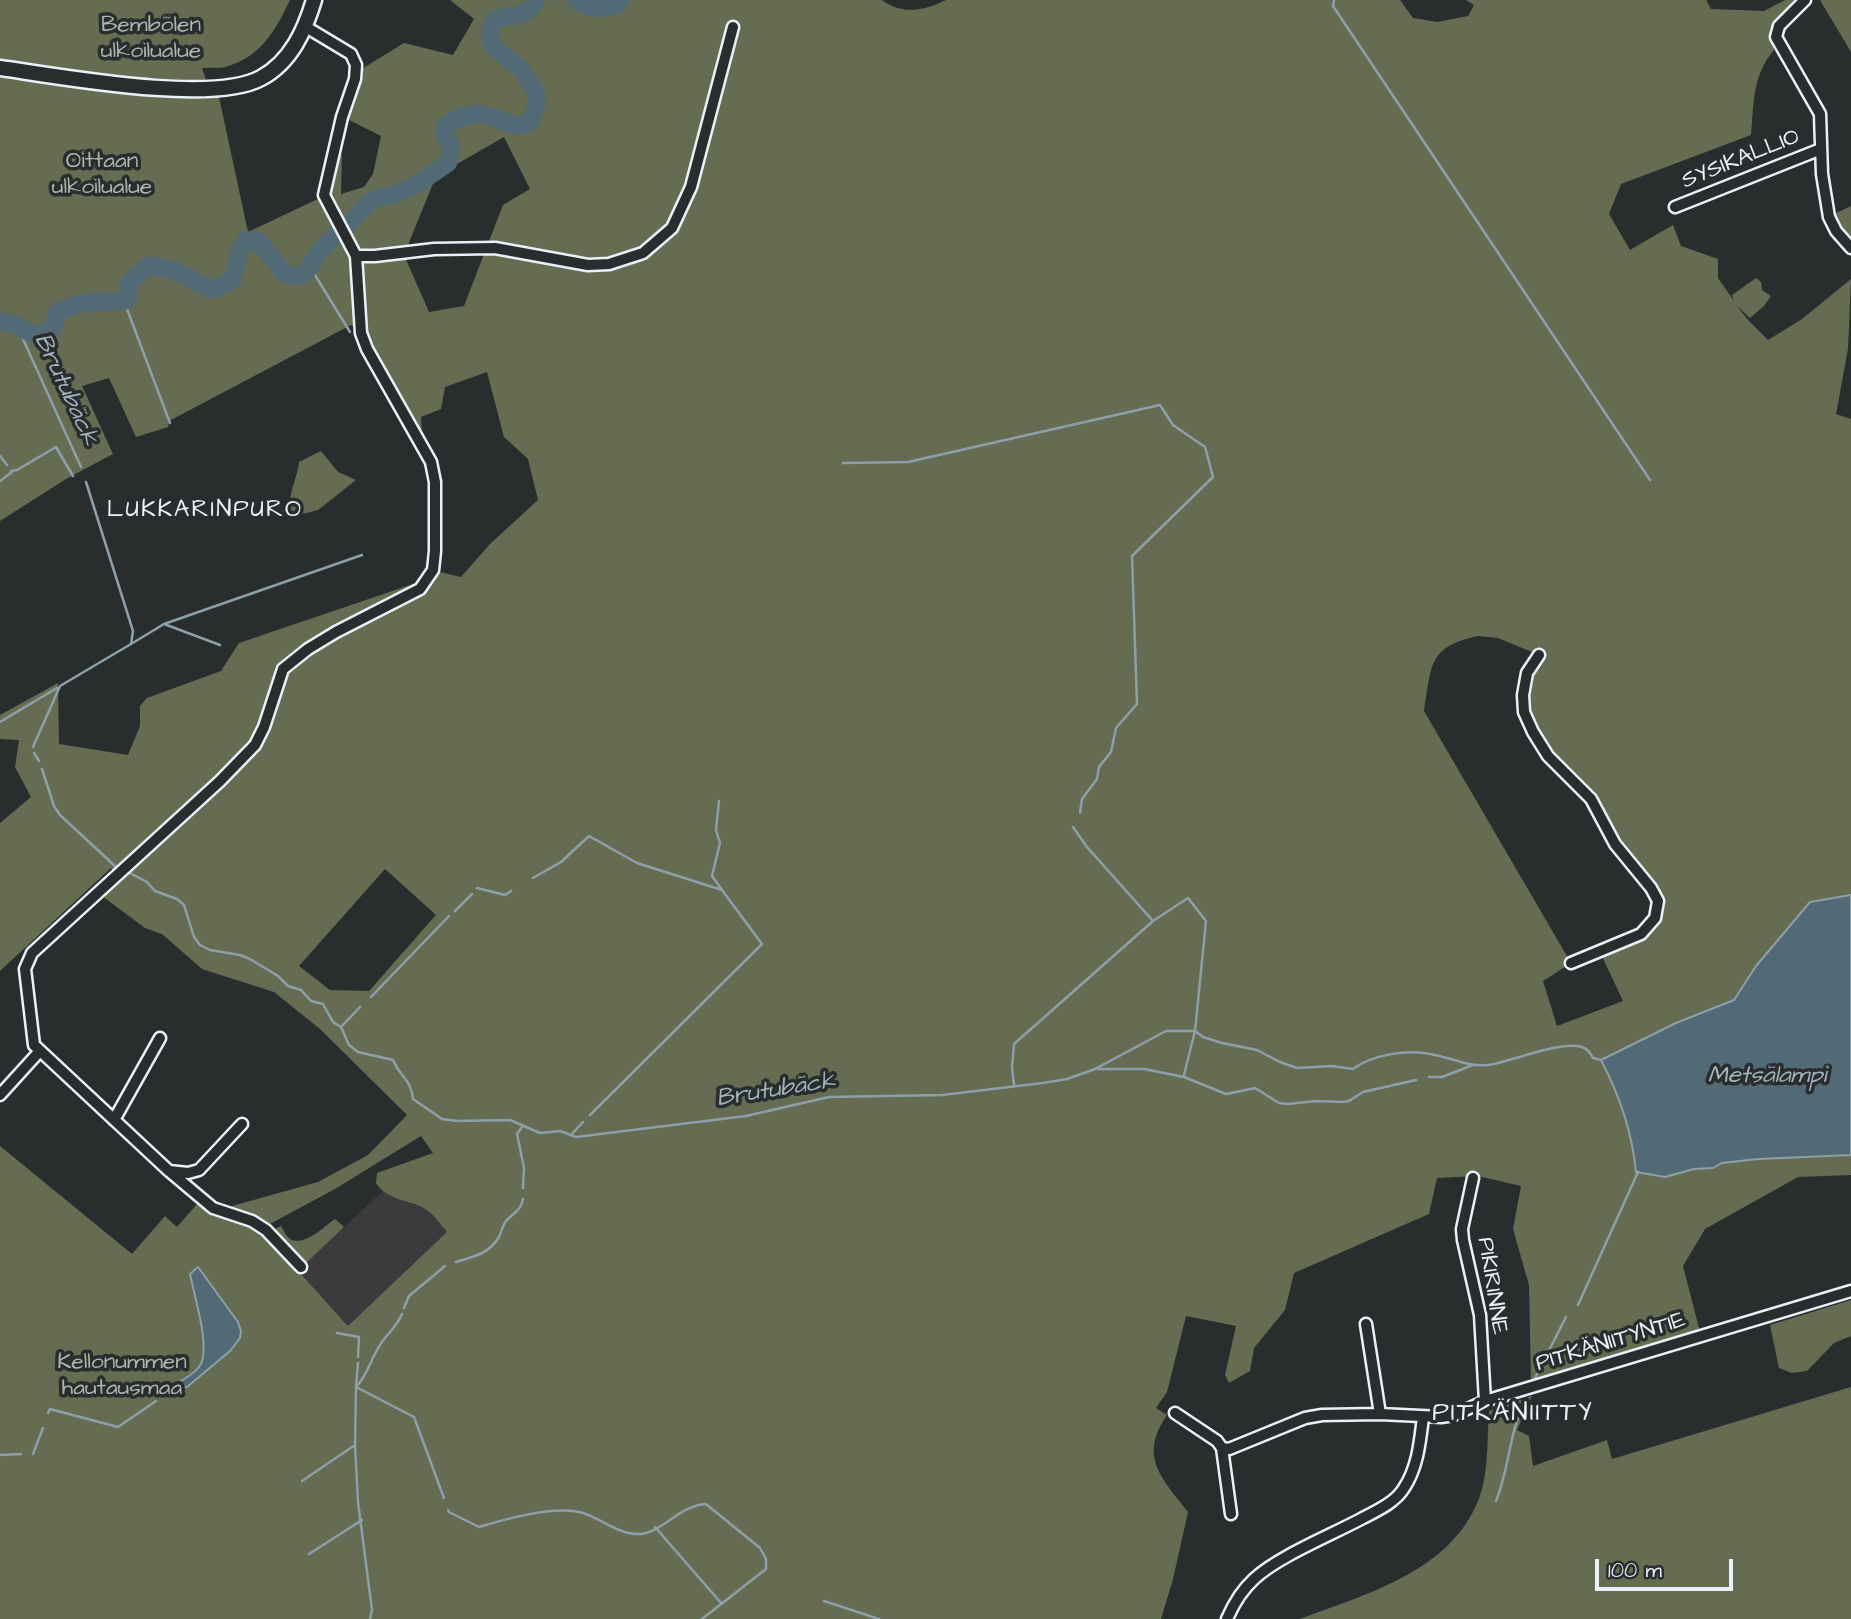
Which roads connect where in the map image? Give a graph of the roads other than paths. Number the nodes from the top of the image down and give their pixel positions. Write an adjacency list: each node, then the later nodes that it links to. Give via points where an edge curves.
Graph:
1 (314, 0): 3 (main road)
2 (1805, 0): 6 (street, via 1777,29 1778,41 1820,114)
3 (306, 27): 5 (main road, via 278,66 261,78 218,89 96,81); 9 (street, via 351,54 356,65 324,195)
4 (733, 27): 9 (street, via 691,187 673,228 643,253 588,265 495,248)
5 (0, 68)
6 (1821, 149): 7 (street, SYSIKALLIO); 8 (street, via 1829,217)
7 (1675, 207)
8 (1851, 248)
9 (356, 256): 13 (street, via 366,349 431,462 435,482 433,570 420,589 336,632 283,669 255,745 32,953 25,969 34,1045)
10 (1539, 655): 11 (street, via 1524,685 1527,719 1548,756 1591,799 1615,844 1658,901 1657,913 1641,934)
11 (1571, 963)
12 (160, 1038): 15 (street)
13 (39, 1052): 14 (street); 15 (street)
14 (0, 1095)
15 (114, 1120): 17 (street)
16 (242, 1124): 17 (street, via 199,1170)
17 (169, 1171): 19 (street, via 213,1208 266,1230)
18 (1473, 1178): 22 (street, PIKIRINNE, via 1462,1229 1480,1315)
19 (301, 1267)
20 (1851, 1291): 22 (street, PITKÄNIITYNTIE)
21 (1366, 1324): 24 (street)
22 (1485, 1401): 25 (street, PITKÄNIITYNTIE, via 1454,1415)
23 (1175, 1413): 26 (street)
24 (1380, 1414): 25 (street, PITKÄNIITYNTIE); 26 (street, PITKÄNIITYNTIE, via 1306,1418 1230,1449)
25 (1423, 1417): 28 (street, via 1418,1456 1403,1491 1376,1512 1254,1579)
26 (1222, 1448): 27 (street)
27 (1231, 1514)
28 (1227, 1619)

